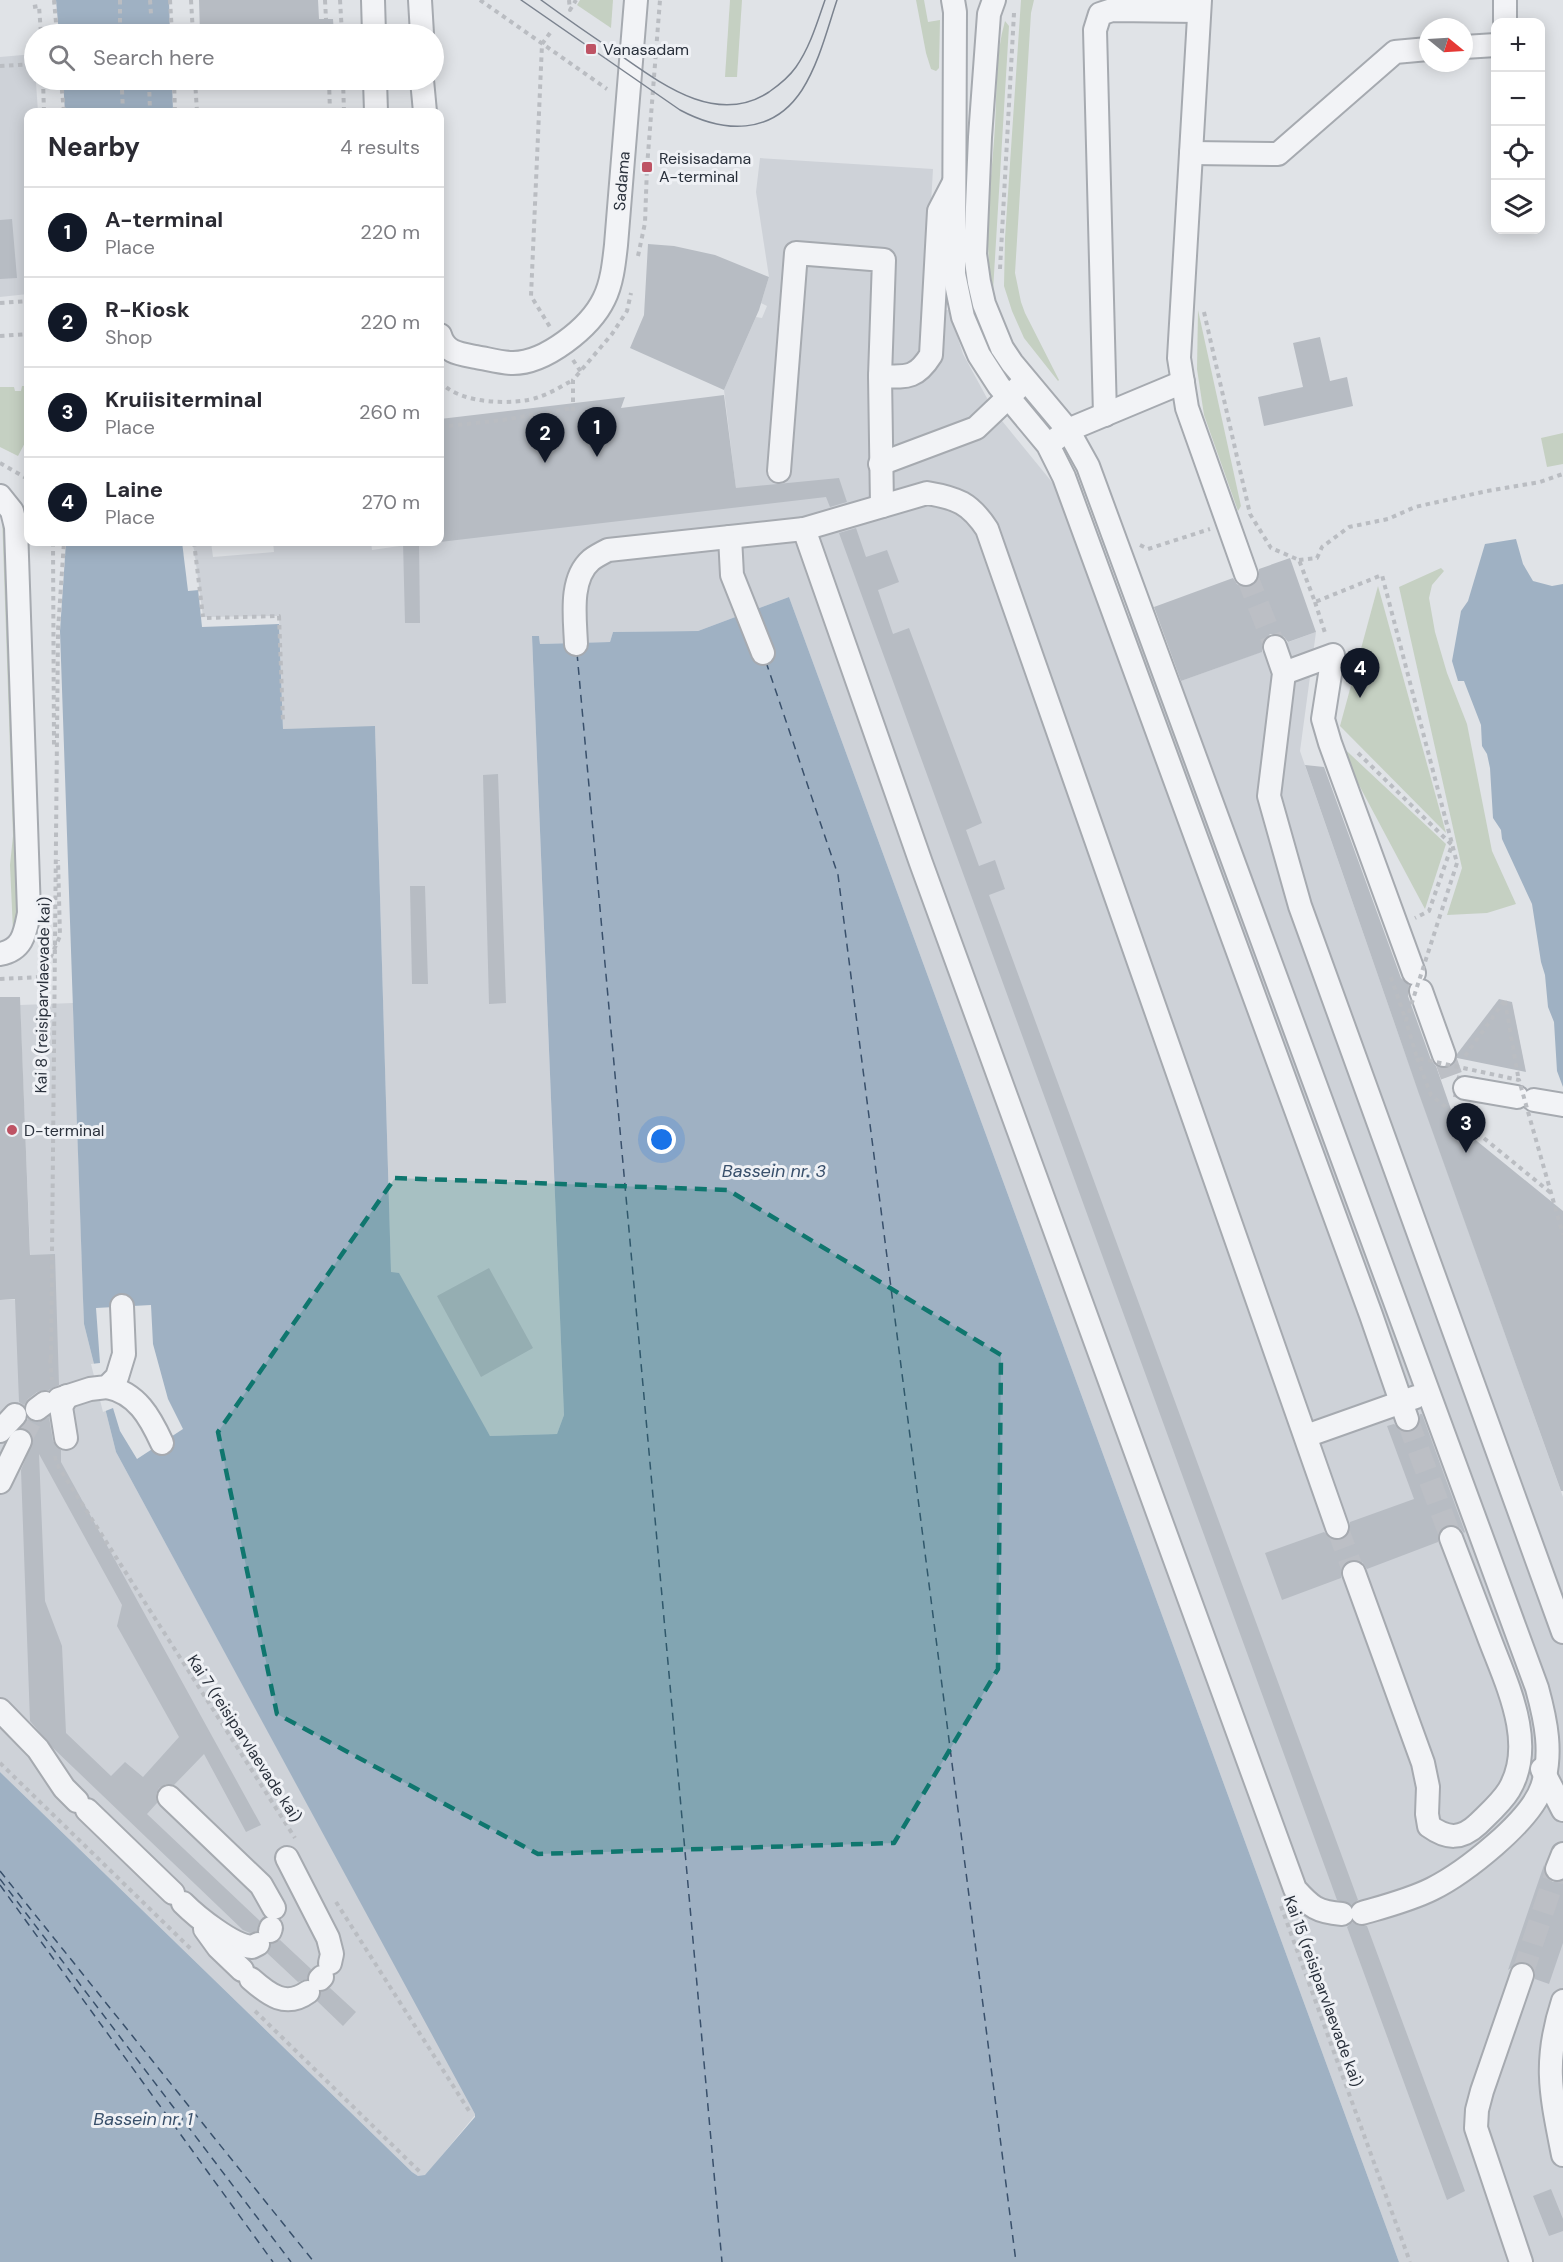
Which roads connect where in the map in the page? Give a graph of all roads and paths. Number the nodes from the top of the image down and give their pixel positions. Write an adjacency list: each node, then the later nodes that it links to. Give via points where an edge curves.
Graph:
1 (54, 0): 23 (path)
2 (120, 0): 24 (path)
3 (150, 0): 19 (path)
4 (170, 0): 25 (path)
5 (191, 0): 26 (path)
6 (325, 0): 21 (path)
7 (340, 0): 27 (path)
8 (373, 0): 28 (street)
9 (419, 0): 29 (street)
10 (480, 0): 31 (path)
11 (569, 0): 12 (path, via 570,9)
12 (576, 0)
13 (636, 0): 67 (street, Sadama, via 613,268 604,298 590,321)
14 (953, 0): 59 (street)
15 (1506, 0): 20 (street)
16 (1004, 4): 60 (path); 72 (street, via 988,25 975,254 984,304 993,328 1002,348)
17 (1200, 5): 58 (street); 76 (street, via 1112,10 1100,14 1095,30)
18 (33, 7): 22 (path, via 39,6)
19 (151, 14)
20 (1505, 18)
21 (326, 19)
22 (40, 24)
23 (56, 24)
24 (120, 24)
25 (171, 24)
26 (192, 24)
27 (341, 24)
28 (374, 24)
29 (420, 24)
30 (550, 33): 31 (path)
31 (543, 44): 47 (path); 67 (path, via 531,296)
32 (1491, 45): 33 (street)
33 (1473, 46)
34 (1419, 50): 58 (street, via 1395,52 1278,154)
35 (24, 65): 36 (path)
36 (0, 66)
37 (43, 90): 48 (path)
38 (62, 90): 49 (path)
39 (122, 90): 50 (path)
40 (149, 90): 51 (path)
41 (174, 90): 52 (path)
42 (196, 90): 53 (path)
43 (329, 90): 54 (path)
44 (343, 90): 55 (path)
45 (375, 90): 56 (street)
46 (424, 90): 57 (street)
47 (612, 92)
48 (44, 108)
49 (64, 108)
50 (123, 108)
51 (150, 108)
52 (175, 108)
53 (197, 108)
54 (330, 108)
55 (344, 108)
56 (376, 108)
57 (425, 108)
58 (1191, 153): 73 (street, via 1179,358)
59 (955, 180): 70 (street, via 939,210 931,355 921,371); 75 (street, via 954,274 963,316 979,354)
60 (1000, 279)
61 (24, 301): 62 (path)
62 (0, 303)
63 (1204, 311): 94 (path, via 1250,514 1271,548)
64 (24, 334): 65 (path)
65 (0, 336)
66 (444, 344): 67 (street, Sadama, via 452,352 512,363 534,361)
67 (561, 345): 69 (path)
68 (588, 364): 69 (path)
69 (581, 372): 71 (path)
70 (880, 376): 81 (street); 82 (street, via 884,260 796,253)
71 (573, 380): 74 (path, via 537,398 501,402 462,397); 77 (path, via 573,409)
72 (1026, 380): 75 (street); 78 (street)
73 (1183, 382): 76 (street); 87 (street, via 1187,408)
74 (444, 387)
75 (1008, 398): 79 (street); 81 (street, via 976,428)
76 (1105, 415): 78 (street)
77 (444, 427)
78 (1068, 430): 79 (street); 116 (street, via 1088,466)
79 (1048, 445): 118 (street, via 1064,477)
80 (0, 463): 84 (path)
81 (880, 464): 86 (street)
82 (779, 471)
83 (1563, 474): 94 (path, via 1415,507 1388,519 1349,527 1322,547 1317,558)
84 (24, 477)
85 (0, 496): 106 (street, via 12,511 16,527 29,913 18,945 13,951)
86 (882, 506): 88 (street); 120 (street, via 927,493 947,496 978,514 987,529)
87 (1227, 523): 90 (path, via 1148,549); 95 (street)
88 (804, 529): 89 (street); 132 (street, via 921,864 1295,1889 1310,1906 1325,1913 1352,1913 1394,1904 1433,1889 1466,1867 1520,1820 1542,1789)
89 (730, 537): 97 (street, via 608,550 590,561 579,579 574,602); 99 (street, via 732,575)
90 (1136, 542)
91 (54, 546): 107 (path, via 60,936 42,977)
92 (64, 546): 117 (path, Kai 8 (reisiparvlaevade kai), via 58,631 50,1359)
93 (195, 546): 102 (path, via 205,618 279,616)
94 (1299, 560): 96 (path)
95 (1246, 574)
96 (1315, 602): 100 (path); 104 (path, via 1382,575)
97 (576, 644)
98 (1275, 647): 101 (street)
99 (763, 653)
100 (1333, 655): 101 (street); 109 (street, via 1323,719 1330,743 1417,982)
101 (1284, 673): 127 (street, via 1269,796 1300,906)
102 (283, 721)
103 (1355, 750): 104 (path)
104 (1452, 845): 105 (path); 108 (path, bridge, via 1457,863 1406,1021)
105 (1429, 911)
106 (0, 954)
107 (0, 979)
108 (1417, 1058): 109 (path, bridge); 112 (path, via 1431,1095)
109 (1455, 1070): 110 (street); 110 (path, bridge); 110 (path, via 1505,1000)
110 (1523, 1092): 111 (street); 112 (path, bridge)
111 (1563, 1105)
112 (1551, 1193): 113 (path, bridge)
113 (1563, 1235)
114 (122, 1306): 115 (street, via 123,1361 117,1377)
115 (107, 1387): 117 (street); 121 (street, via 139,1404)
116 (1428, 1393): 118 (street); 128 (street)
117 (41, 1404): 119 (street); 122 (street, via 61,1407)
118 (1404, 1410): 120 (street)
119 (10, 1436): 123 (street)
120 (1306, 1436): 124 (street)
121 (162, 1443)
122 (60, 1445): 135 (path, Kai 7 (reisiparvlaevade kai), via 56,1463)
123 (0, 1482)
124 (1337, 1527)
125 (1451, 1538): 130 (street)
126 (1354, 1573): 130 (street, via 1423,1763 1429,1826 1453,1837 1471,1830 1496,1806 1509,1790 1519,1759)
127 (1563, 1632)
128 (1543, 1709): 131 (street); 132 (street, via 1549,1753)
129 (0, 1710): 137 (street, via 38,1749 64,1788)
130 (1517, 1720): 132 (street)
131 (1563, 1760)
132 (1545, 1775): 134 (street)
133 (169, 1797): 137 (street, via 261,1885 268,1928 252,1947 247,1947)
134 (1563, 1810)
135 (293, 1851): 137 (street, via 332,1953 320,1977 293,2000 266,1991 218,1947)
136 (330, 1894): 141 (path)
137 (184, 1904)
138 (1281, 1906): 143 (path, Kai 15 (reisiparvlaevade kai))
139 (1522, 1975): 144 (street, via 1482,2091 1476,2128)
140 (1563, 2001): 142 (street, via 1552,2041 1550,2076)
141 (471, 2114)
142 (1563, 2155)
143 (1410, 2262)
144 (1521, 2262)

